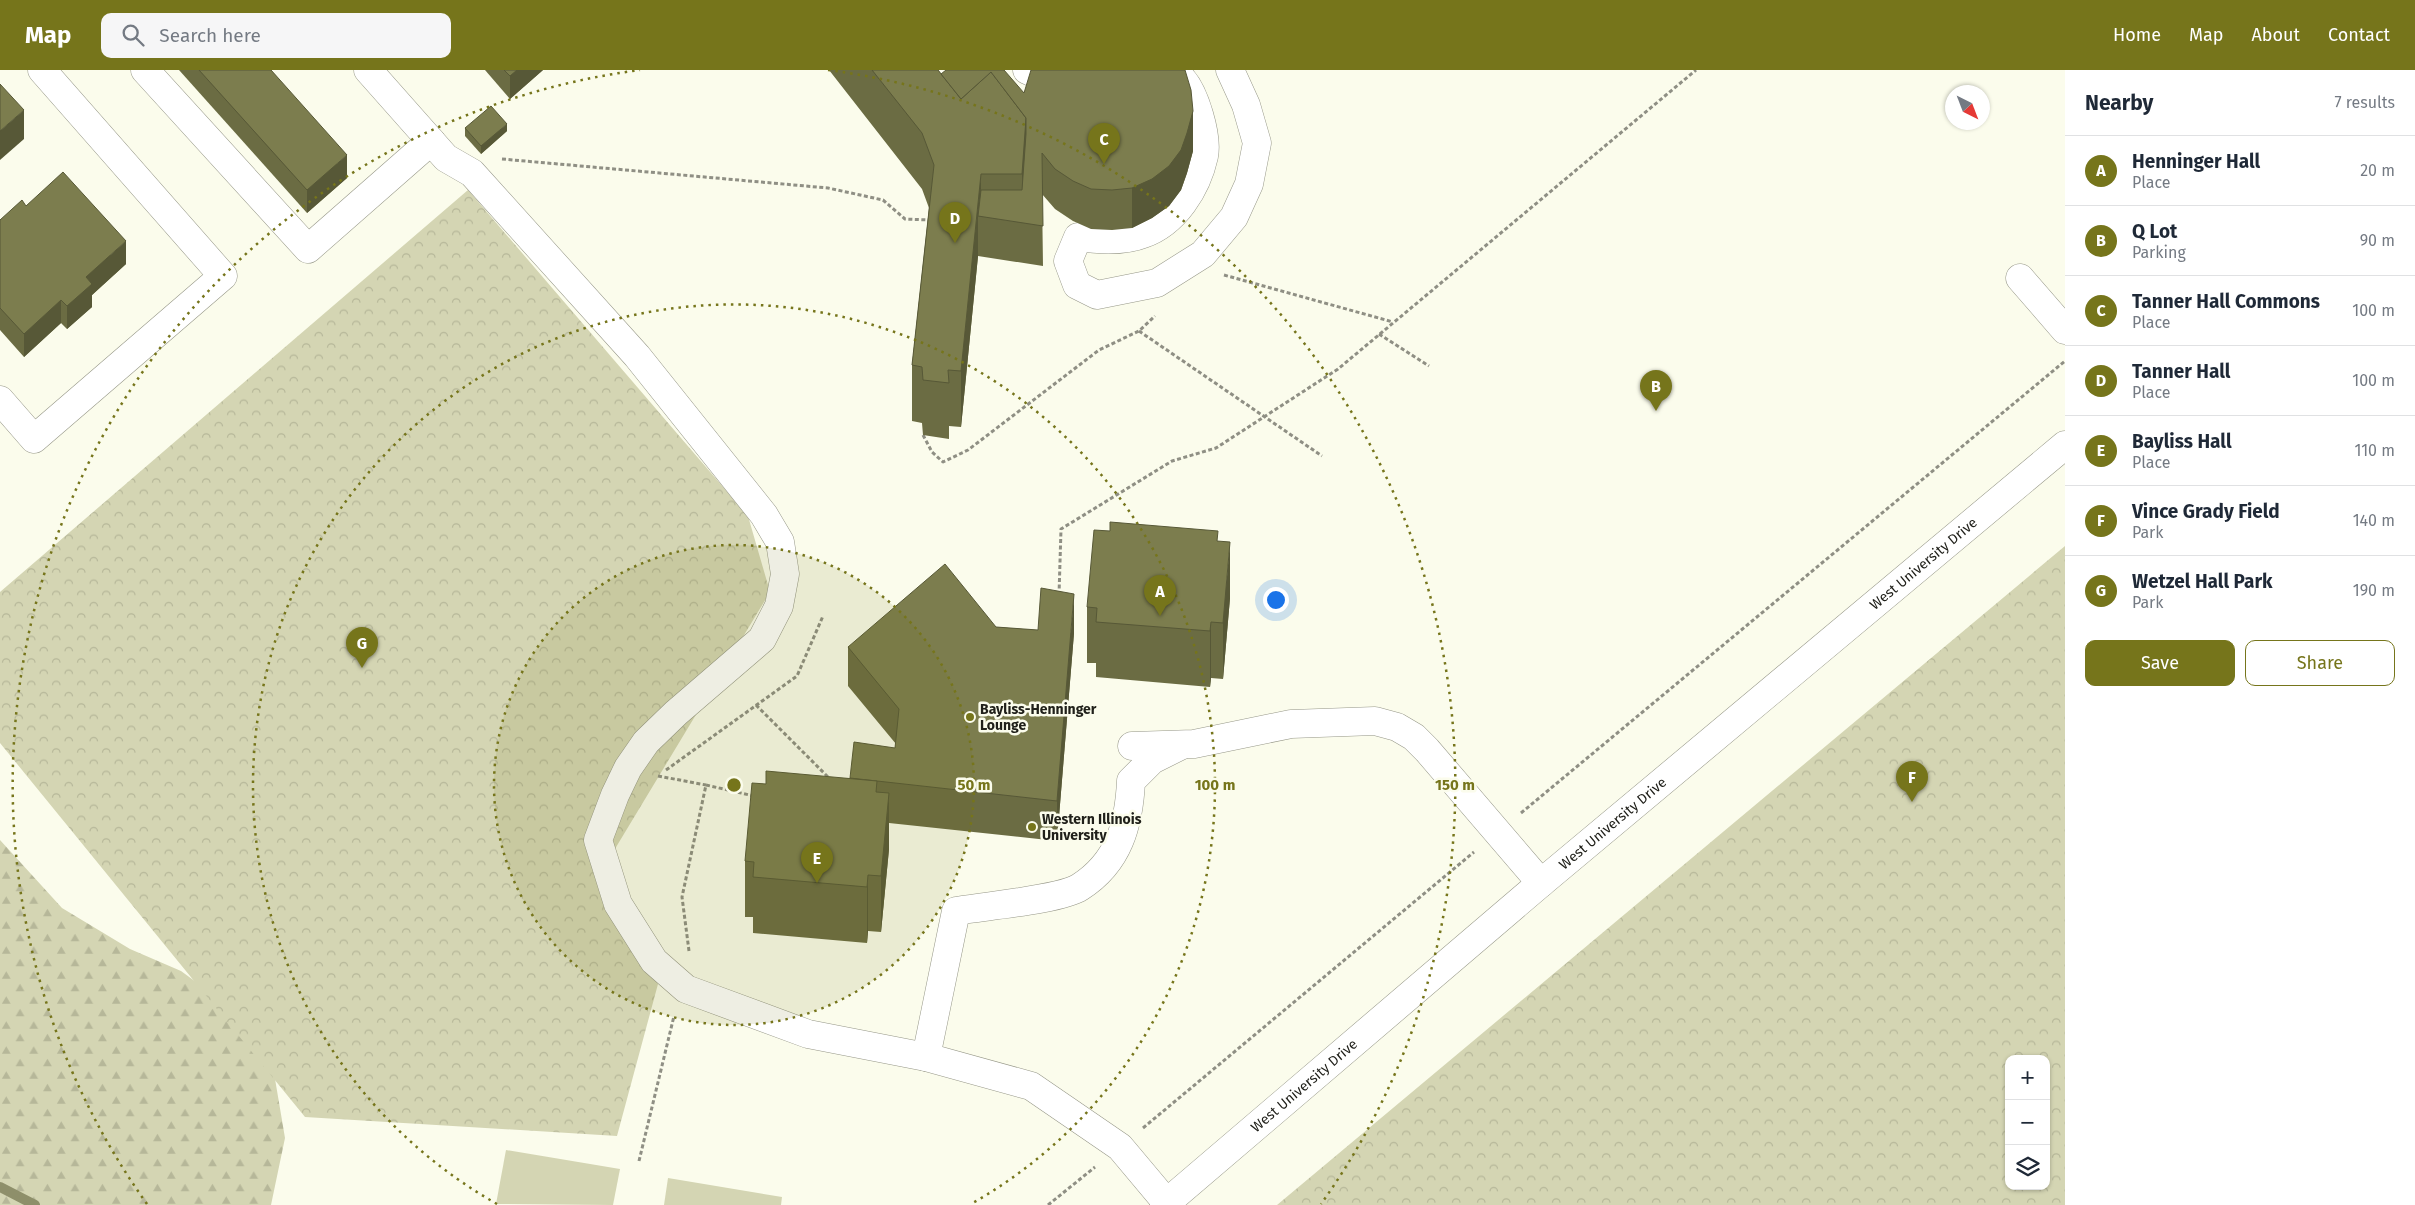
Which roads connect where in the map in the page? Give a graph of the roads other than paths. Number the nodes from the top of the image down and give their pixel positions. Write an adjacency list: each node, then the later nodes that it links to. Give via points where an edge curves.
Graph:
1 (42, 70): 11 (street, via 223,276 34,439)
2 (145, 70): 8 (street, via 308,250)
3 (368, 70): 8 (street)
4 (1026, 70): 5 (street, via 1038,75)
5 (1046, 70)
6 (1166, 70): 7 (street, via 1180,78 1200,112 1204,154 1191,192 1168,219 1142,234 1103,240 1078,237 1068,261 1077,285 1097,295 1157,283 1203,254 1234,217 1249,184 1257,143 1246,105)
7 (1230, 70)
8 (431, 141): 16 (street, via 446,158 472,173 637,356 764,515 780,542 785,574 779,606 762,638 646,742 615,795 598,840 618,904 654,961 682,985 716,1001 808,1034)
9 (2020, 278): 10 (street)
10 (2065, 330)
11 (0, 400)
12 (2065, 445): 15 (street, West University Drive)
13 (1184, 744): 14 (street); 15 (street, via 1291,724 1375,721 1397,727 1427,750); 16 (street, via 1152,760 1132,781 1130,811 1120,842 1106,863 1080,887 1061,894 956,911)
14 (1132, 746)
15 (1541, 883): 17 (street, West University Drive)
16 (926, 1057): 17 (street, via 1031,1086 1120,1146)
17 (1165, 1204)

